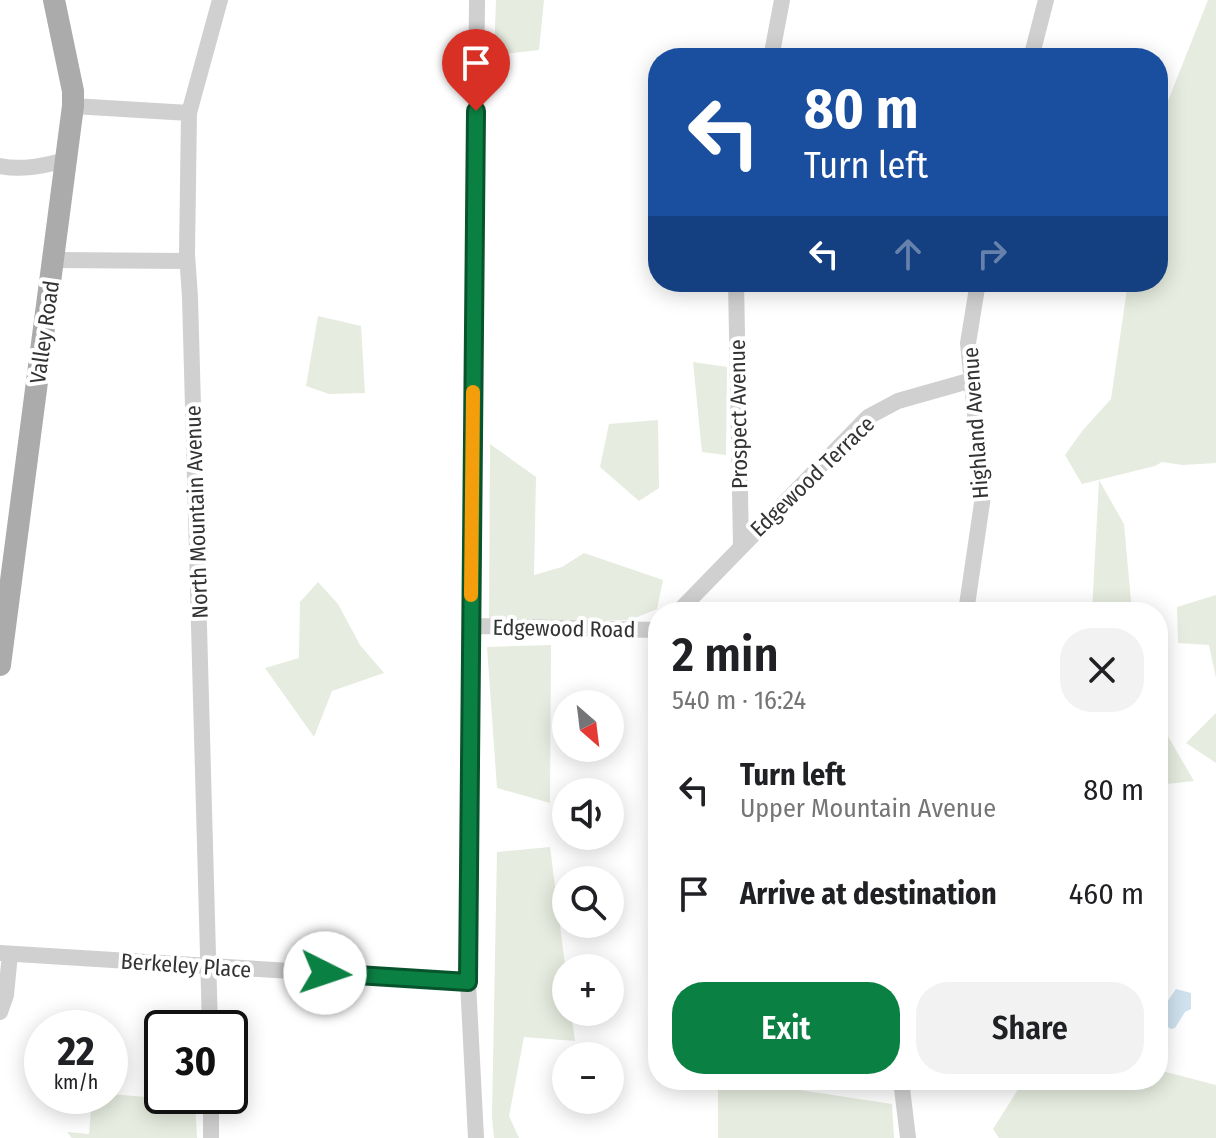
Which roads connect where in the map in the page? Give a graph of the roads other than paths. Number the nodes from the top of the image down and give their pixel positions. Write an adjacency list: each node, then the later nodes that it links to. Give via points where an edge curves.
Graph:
1 (54, 0): 8 (main road, Valley Road)
2 (220, 0): 9 (street, North Mountain Avenue)
3 (477, 0): 21 (street)
4 (782, 0): 6 (street)
5 (1046, 0): 7 (street)
6 (773, 48)
7 (1034, 48)
8 (73, 106): 9 (street); 10 (main road, Valley Road)
9 (189, 113): 13 (street, North Mountain Avenue)
10 (67, 160): 11 (street, via 34,168); 12 (main road, Valley Road)
11 (0, 166)
12 (54, 260): 13 (street); 18 (main road, Valley Road)
13 (187, 261): 25 (street, North Mountain Avenue)
14 (736, 292): 17 (street, Prospect Avenue)
15 (976, 292): 16 (street, Highland Avenue, via 968,343)
16 (972, 380): 17 (street, Edgewood Terrace, via 898,401 868,417); 20 (street, Highland Avenue, via 983,496)
17 (741, 546): 19 (street, Edgewood Terrace)
18 (5, 589): 23 (main road, Valley Road)
19 (688, 602)
20 (967, 602)
21 (471, 626): 22 (street, Edgewood Road); 26 (street)
22 (648, 630)
23 (0, 665)
24 (5, 953): 25 (street, Berkeley Place); 28 (street, via 6,995)
25 (210, 966): 26 (street, Berkeley Place); 27 (street, North Mountain Avenue)
26 (468, 982): 32 (street)
27 (210, 1010)
28 (0, 1012)
29 (902, 1090): 33 (street)
30 (211, 1114): 31 (street)
31 (211, 1138)
32 (476, 1138)
33 (908, 1138)

